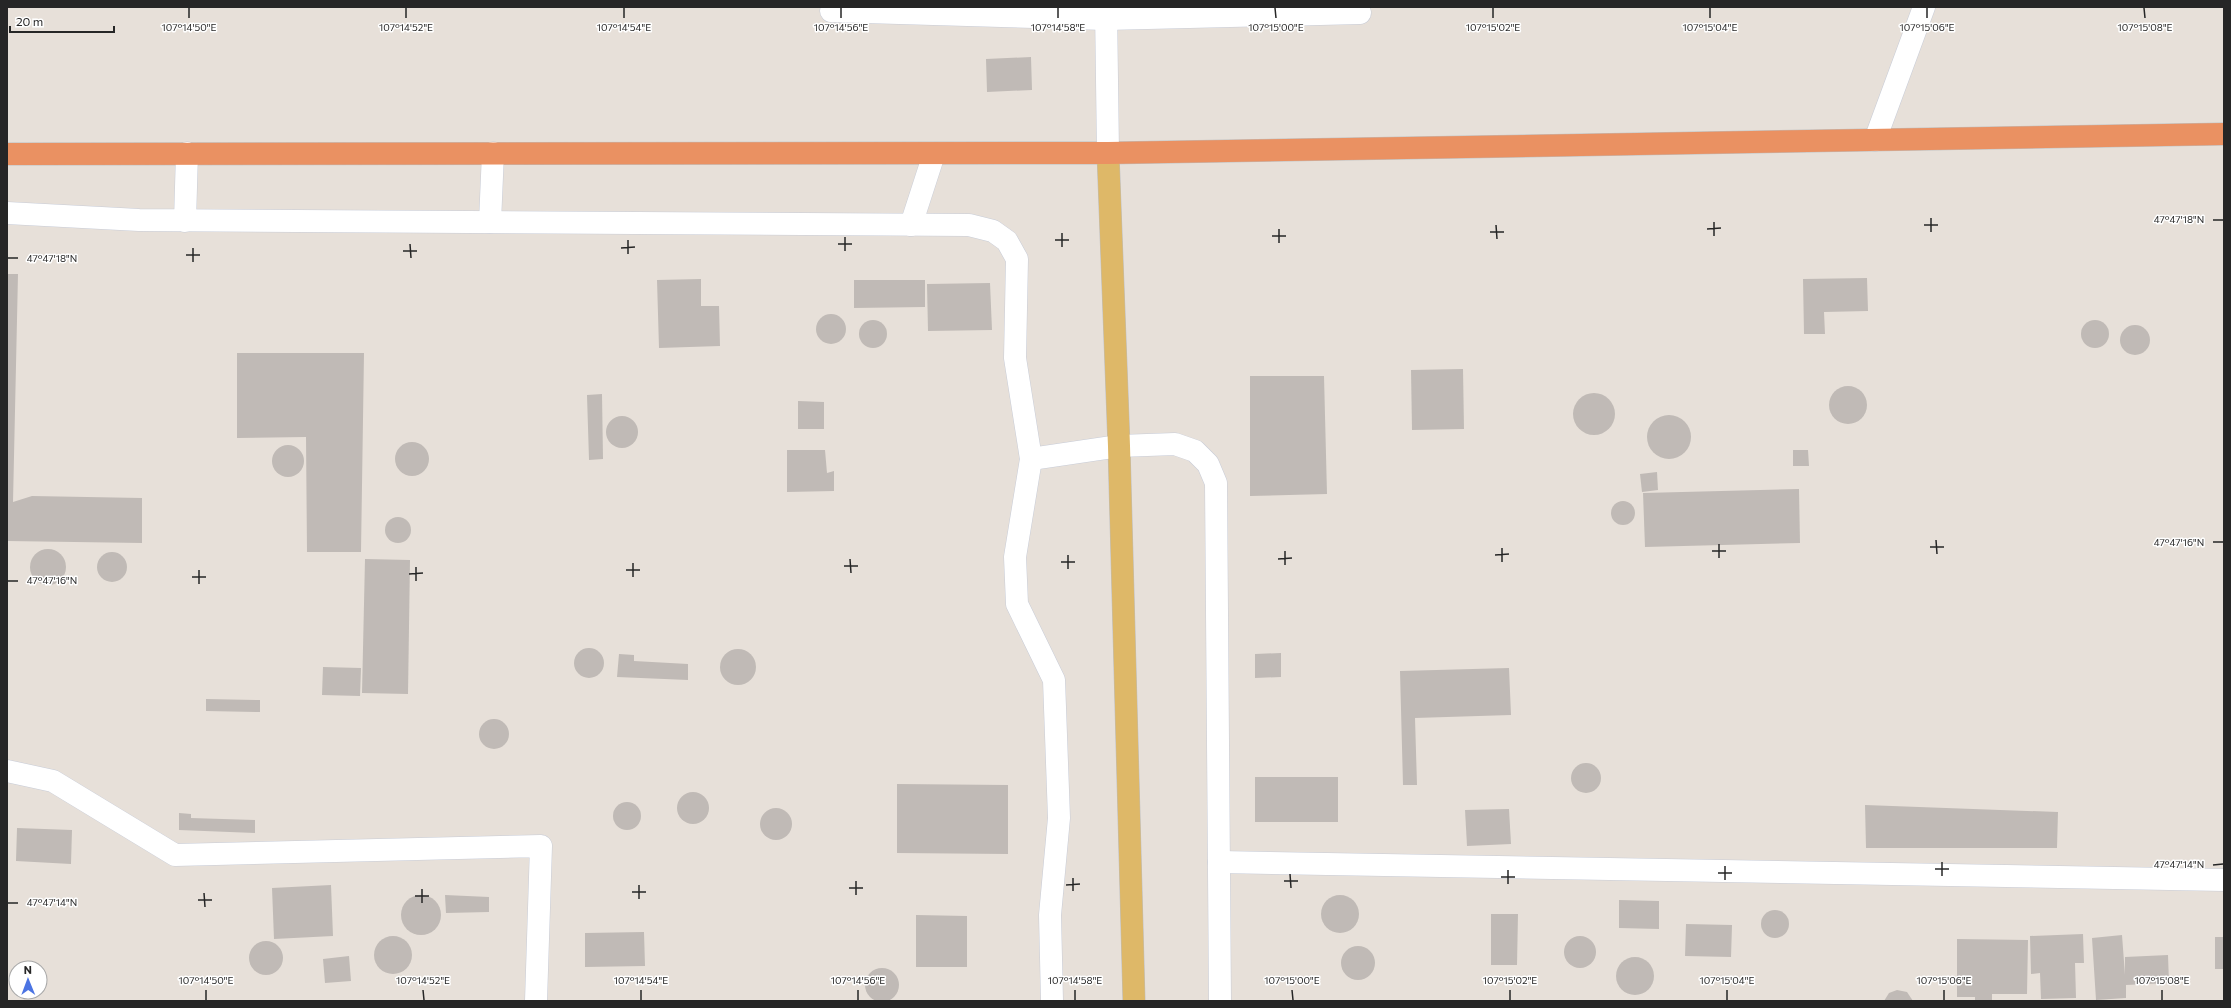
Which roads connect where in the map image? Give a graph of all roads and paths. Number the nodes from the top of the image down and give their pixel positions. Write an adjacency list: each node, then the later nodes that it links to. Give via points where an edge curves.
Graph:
1 (1924, 7): 6 (street)
2 (831, 11): 3 (street)
3 (1106, 13): 4 (street); 9 (street)
4 (1360, 13)
5 (2224, 134): 6 (highway)
6 (1875, 140): 9 (highway)
7 (188, 153): 8 (highway); 10 (highway); 13 (street)
8 (493, 153): 11 (highway); 14 (street)
9 (1108, 153): 11 (highway); 16 (main road)
10 (7, 154)
11 (934, 154): 15 (street)
12 (7, 213): 13 (street)
13 (185, 221): 14 (street)
14 (490, 222): 15 (street)
15 (912, 225): 17 (street, via 969,225 993,231 1007,241 1017,259 1015,358)
16 (1119, 446): 17 (street); 19 (street, via 1175,444 1195,451 1208,464 1216,483); 23 (main road)
17 (1031, 459): 22 (street, via 1015,557 1017,604 1054,680 1059,818 1050,915)
18 (7, 771): 21 (street, via 53,781 176,855 541,846)
19 (1219, 862): 20 (street); 24 (street)
20 (2224, 880)
21 (536, 1001)
22 (1052, 1001)
23 (1134, 1001)
24 (1220, 1001)

